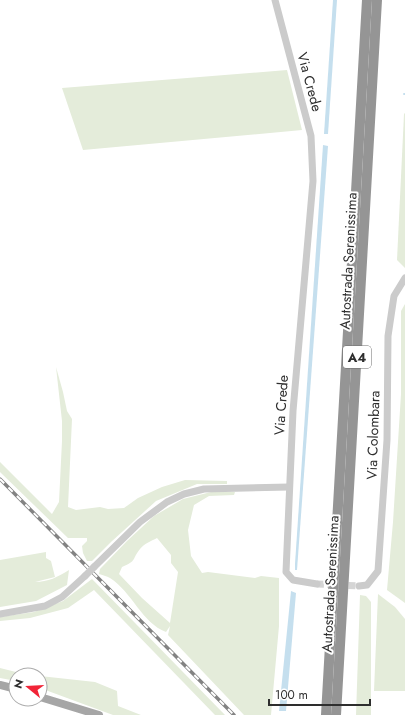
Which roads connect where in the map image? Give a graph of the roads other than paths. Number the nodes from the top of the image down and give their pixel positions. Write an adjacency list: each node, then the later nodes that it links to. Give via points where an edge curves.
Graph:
1 (275, 0): 5 (street, Via Crede, via 311,136 313,180)
2 (367, 0): 11 (highway, Autostrada Serenissima / A4)
3 (377, 0): 12 (highway, Autostrada Serenissima / A4)
4 (405, 278): 7 (street, Via Colombara, via 394,296 388,336 387,440 378,571 367,584)
5 (289, 487): 6 (street, via 286,572 293,580); 8 (street, bridge, via 204,489 184,494 167,502 140,522 62,597 45,606)
6 (317, 584)
7 (359, 586)
8 (0, 614)
9 (48, 699): 10 (main road)
10 (98, 715)
11 (326, 715)
12 (336, 715)

